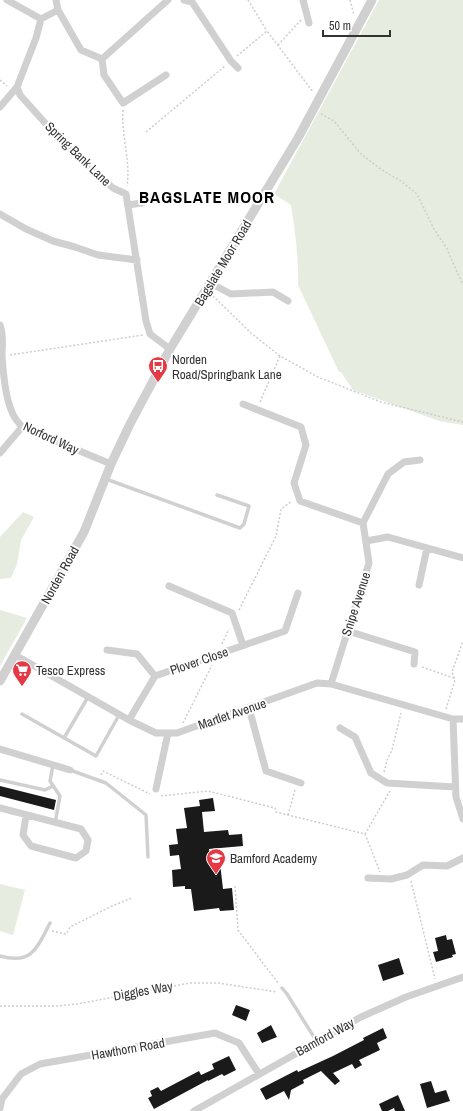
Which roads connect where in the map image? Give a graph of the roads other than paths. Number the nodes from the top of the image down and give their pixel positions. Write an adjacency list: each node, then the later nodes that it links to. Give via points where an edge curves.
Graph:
1 (8, 0): 8 (street)
2 (56, 0): 7 (street)
3 (168, 0): 10 (street)
4 (184, 0): 11 (street, via 192,2)
5 (303, 0): 9 (street)
6 (372, 0): 19 (street, Bagslate Moor Road, via 320,100)
7 (58, 10): 8 (street); 10 (street, via 81,50)
8 (41, 19): 13 (street)
9 (309, 23)
10 (102, 59): 12 (street, via 104,75 123,103)
11 (238, 68)
12 (166, 75)
13 (17, 87): 14 (street); 16 (street, Spring Bank Lane, via 20,95 64,144 113,188 126,194)
14 (0, 107)
15 (142, 203): 16 (street)
16 (128, 205): 18 (street)
17 (0, 214): 18 (street, via 26,229 53,240 98,255)
18 (137, 260): 22 (street, via 150,334)
19 (208, 286): 20 (street, via 232,294 273,292); 22 (street, Bagslate Moor Road)
20 (288, 301)
21 (0, 325): 24 (street, Norford Way, via 8,398 11,411)
22 (170, 349): 27 (street, Bagslate Moor Road)
23 (243, 404): 30 (street, via 301,427 306,445 294,483 300,501)
24 (22, 427): 25 (street); 27 (street, Norford Way)
25 (0, 453)
26 (420, 460): 30 (street, via 404,462 388,474)
27 (111, 464): 28 (street, Norden Road)
28 (105, 479): 29 (lane, via 240,528 244,524 249,506); 40 (street, Norden Road, via 84,532)
29 (217, 495)
30 (363, 523): 31 (street, Snipe Avenue)
31 (366, 541): 32 (street, via 388,537); 37 (street, Snipe Avenue, via 370,562)
32 (427, 548): 33 (street); 34 (street)
33 (463, 558)
34 (419, 585)
35 (169, 586): 38 (street, Plover Close, via 232,613)
36 (298, 593): 38 (street, Plover Close, via 285,631)
37 (348, 631): 41 (street, via 415,652); 44 (street, Snipe Avenue)
38 (244, 645): 42 (street, Plover Close)
39 (107, 650): 42 (street, Plover Close, via 137,654)
40 (15, 655): 43 (street, Norden Road); 45 (street, Martlet Avenue)
41 (414, 664)
42 (155, 676): 51 (street, Plover Close)
43 (0, 681)
44 (331, 684): 46 (street, Martlet Avenue, via 317,684); 49 (street, Martlet Avenue)
45 (88, 697): 48 (street, Martlet Avenue); 54 (lane)
46 (249, 708): 53 (street, Martlet Avenue, via 177,733); 61 (street, via 266,771)
47 (22, 714): 54 (lane)
48 (119, 715): 51 (street, Martlet Avenue); 54 (lane, via 96,756)
49 (453, 719): 50 (street, Martlet Avenue); 58 (street)
50 (463, 719)
51 (129, 720): 53 (street, Martlet Avenue, via 156,733)
52 (340, 728): 63 (street, via 355,736 371,773 387,783)
53 (168, 733): 64 (street)
54 (64, 738)
55 (0, 749): 56 (street)
56 (53, 765): 59 (street); 62 (lane, via 50,781)
57 (463, 768): 58 (street)
58 (455, 769): 63 (street)
59 (70, 770): 69 (lane, via 106,783 146,815)
60 (0, 780): 62 (lane, via 45,790)
61 (299, 782)
62 (53, 786): 68 (lane, via 60,796)
63 (455, 788): 67 (street)
64 (156, 789)
65 (0, 808): 66 (street)
66 (26, 816): 68 (street); 68 (street, via 22,835 31,846 76,858 86,851 88,840 81,829)
67 (463, 819)
68 (55, 823)
69 (148, 857)
70 (463, 858): 71 (street, via 447,866 423,865 409,874 391,879)
71 (368, 878)
72 (50, 923): 73 (lane, via 35,950 26,956 20,959)
73 (0, 956)
74 (463, 978): 76 (street, Bamford Way, via 361,1017)
75 (282, 988): 76 (lane)
76 (317, 1042): 77 (street, Bamford Way)
77 (259, 1074): 78 (street, Hawthorn Road, via 239,1043 215,1033 40,1064 21,1074 2,1099); 79 (street, Bamford Way)
78 (0, 1108)
79 (194, 1111)

